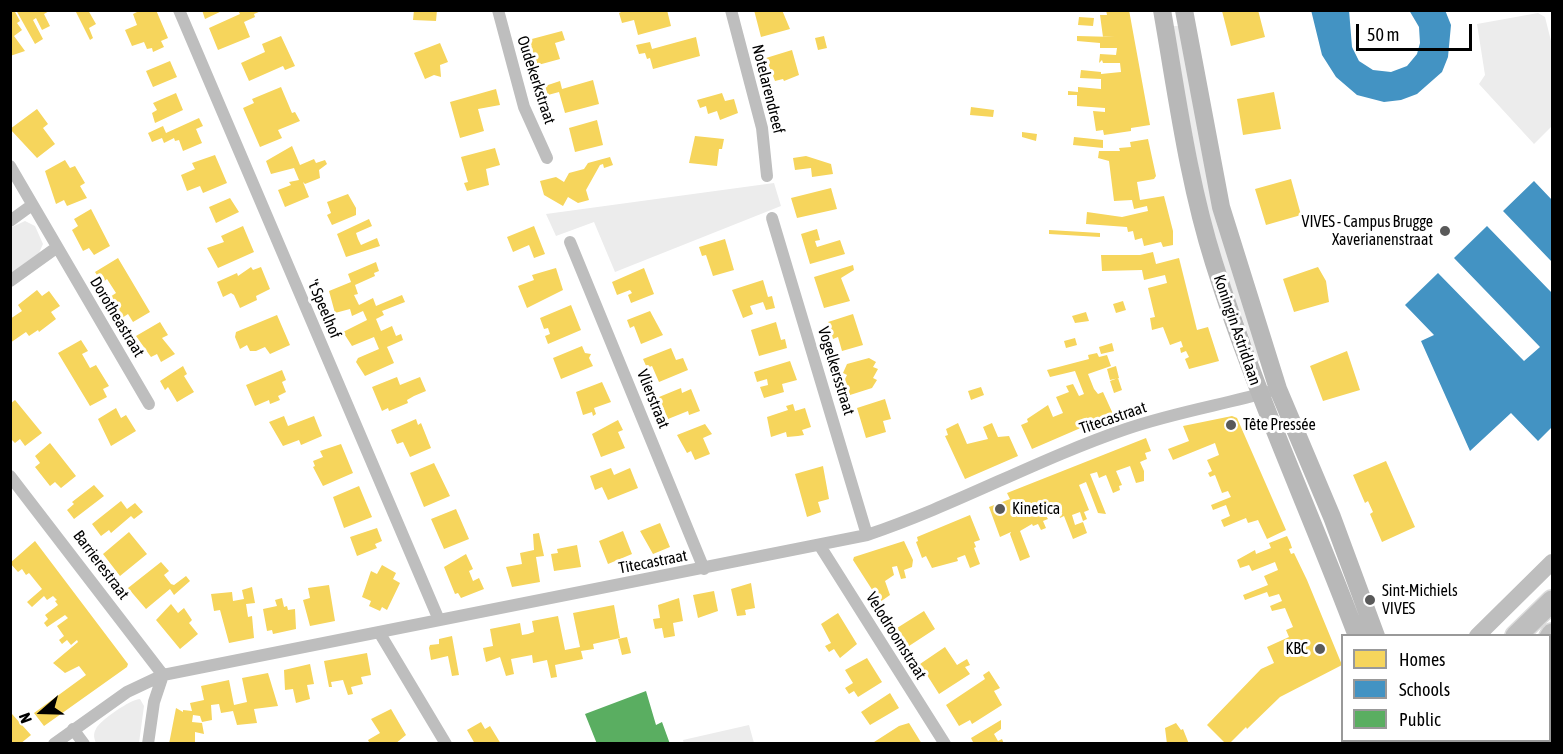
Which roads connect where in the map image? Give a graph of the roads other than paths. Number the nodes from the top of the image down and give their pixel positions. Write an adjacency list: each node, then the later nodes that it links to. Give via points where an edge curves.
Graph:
1 (179, 10): 24 (street, 't Speelhof)
2 (498, 10): 6 (street, Oudekerkstraat, via 524,107)
3 (731, 10): 8 (street, Notelarendreef, via 762,128)
4 (1162, 10): 16 (main road, Koningin Astridlaan, via 1194,191 1213,262)
5 (1184, 10): 15 (main road, Koningin Astridlaan, via 1221,207)
6 (547, 158)
7 (10, 166): 9 (street, Dorotheastraat)
8 (767, 176)
9 (32, 205): 11 (street); 13 (street, Dorotheastraat)
10 (772, 218): 19 (street, Vogelkersstraat)
11 (10, 221)
12 (570, 242): 22 (street, Vlierstraat)
13 (56, 248): 14 (street); 17 (street, Dorotheastraat)
14 (10, 281)
15 (1278, 389): 16 (street, Titecastraat); 27 (main road, Koningin Astridlaan)
16 (1258, 394): 19 (street, Titecastraat, via 1128,428 947,506); 26 (main road, Koningin Astridlaan)
17 (149, 404)
18 (10, 476): 30 (street, Barrierestraat)
19 (867, 535): 20 (street, Titecastraat)
20 (820, 546): 22 (street, Titecastraat); 36 (street, Velodroomstraat)
21 (1552, 562): 28 (street)
22 (704, 569): 24 (street, Titecastraat)
23 (1552, 601): 29 (highway)
24 (439, 621): 25 (street, Titecastraat)
25 (379, 632): 30 (street, Titecastraat); 35 (street)
26 (1356, 634)
27 (1375, 634)
28 (1480, 634)
29 (1518, 634)
30 (163, 675): 31 (street, Titecastraat, via 127,692); 34 (street, via 154,702)
31 (74, 729): 32 (street, Titecastraat); 33 (street)
32 (54, 744)
33 (84, 744)
34 (148, 744)
35 (446, 744)
36 (945, 744)

